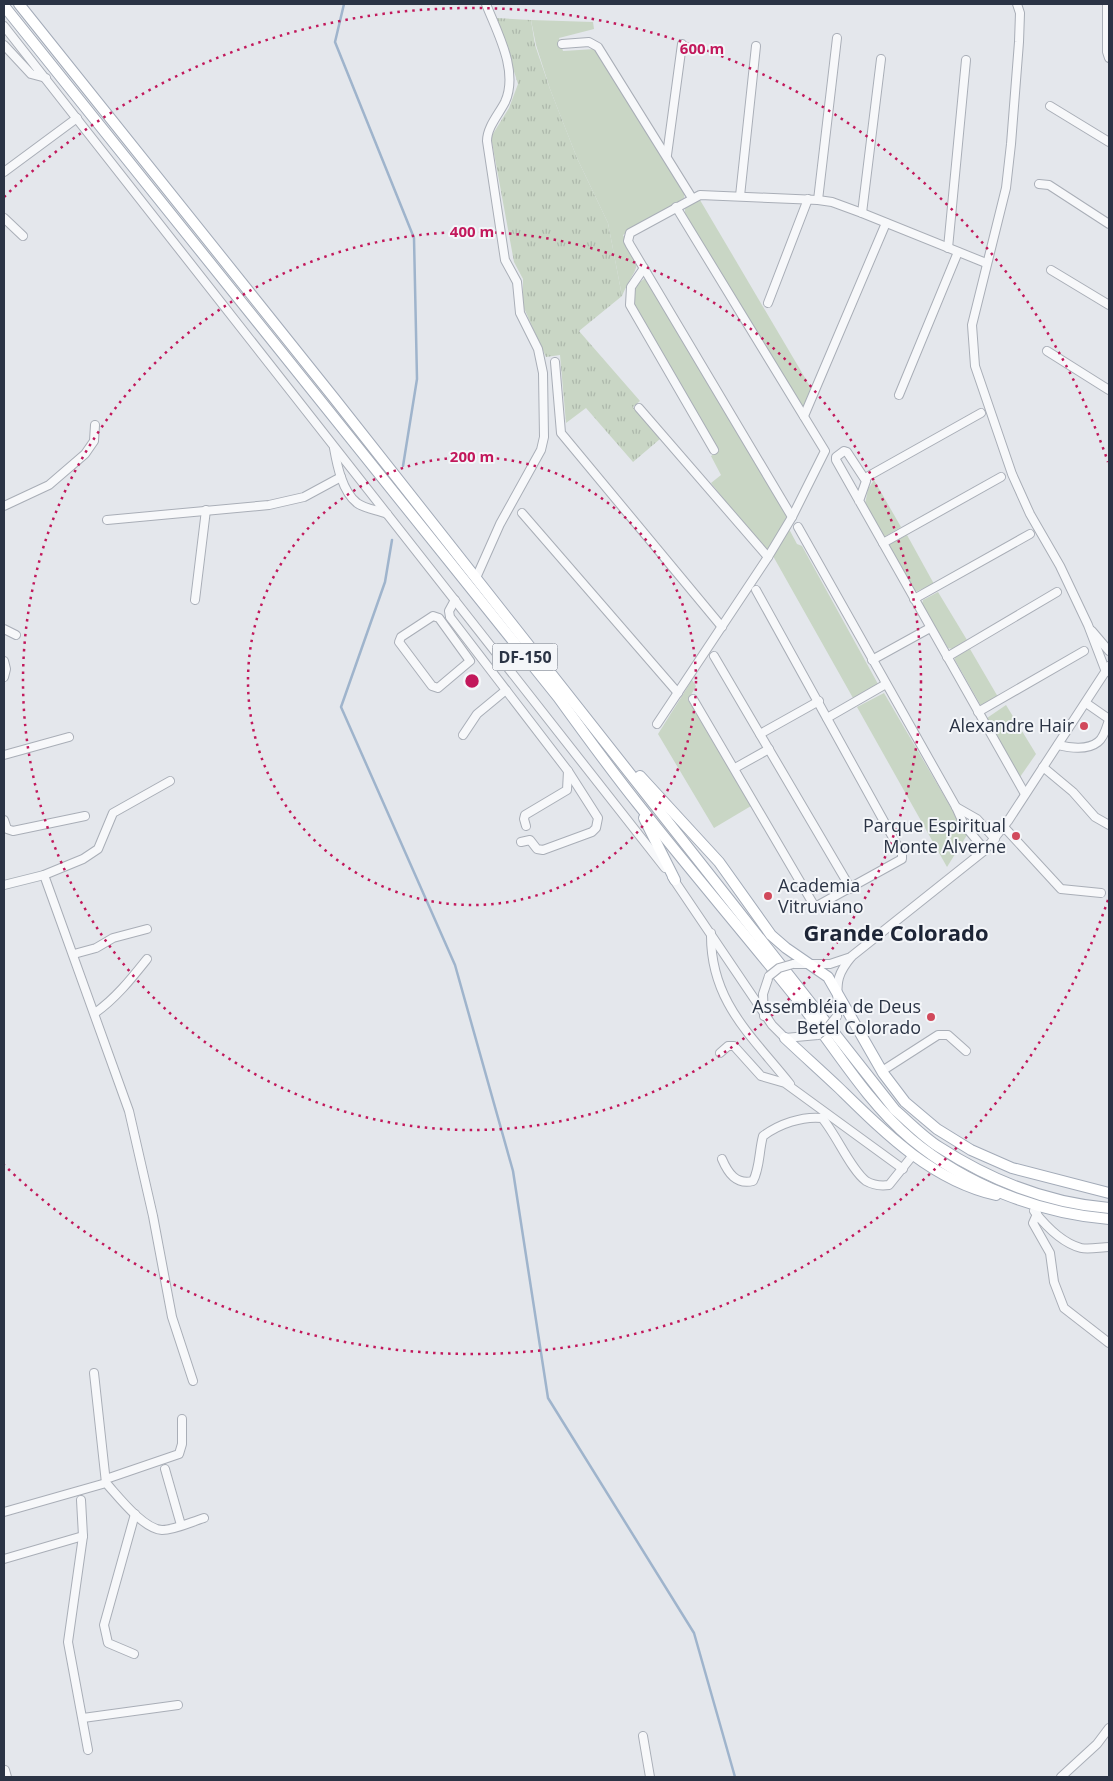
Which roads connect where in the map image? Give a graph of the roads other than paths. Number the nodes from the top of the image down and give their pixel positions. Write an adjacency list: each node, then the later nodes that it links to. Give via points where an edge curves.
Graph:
1 (19, 4): 65 (main road, DF-150)
2 (486, 4): 65 (street, via 504,50 508,75 505,100 487,140 505,260 517,282 520,313 538,349 543,373 544,437 541,450 500,524)
3 (1017, 4): 36 (street, via 1020,13 1019,42 1012,144 1006,188)
4 (1107, 4): 14 (street)
5 (4, 6): 108 (main road, DF-150, via 558,697)
6 (4, 26): 7 (street)
7 (11, 36): 9 (street); 17 (street)
8 (837, 38): 27 (street)
9 (4, 41)
10 (562, 44): 21 (street, via 588,42 598,47)
11 (682, 44): 21 (street)
12 (4, 45): 17 (street, via 31,74)
13 (756, 46): 24 (street)
14 (1108, 54)
15 (881, 59): 29 (street)
16 (966, 60): 34 (street)
17 (46, 78): 19 (street)
18 (1050, 106): 20 (street)
19 (77, 118): 22 (street); 49 (street)
20 (1109, 142)
21 (667, 156): 25 (street)
22 (4, 172)
23 (1039, 184): 32 (street, via 1049,185)
24 (740, 196): 25 (street, via 700,195); 26 (street)
25 (692, 198): 28 (street)
26 (808, 199): 27 (street); 39 (street)
27 (818, 200): 29 (street)
28 (676, 207): 37 (street, via 628,236); 47 (street)
29 (862, 213): 31 (street)
30 (4, 218): 33 (street)
31 (886, 223): 34 (street); 47 (street)
32 (1109, 224)
33 (23, 236)
34 (948, 248): 35 (street)
35 (958, 252): 36 (street); 44 (street)
36 (986, 263): 71 (street, via 972,325 975,366 1012,474)
37 (644, 268): 50 (street, via 630,287 630,305); 59 (street)
38 (1051, 270): 40 (street)
39 (768, 303)
40 (1109, 306)
41 (1047, 351): 43 (street)
42 (555, 362): 72 (street, via 561,433)
43 (1109, 390)
44 (899, 395)
45 (639, 408): 64 (street)
46 (981, 412): 53 (street)
47 (804, 416): 59 (street, via 825,451)
48 (94, 425): 55 (street, via 94,441 85,454 49,485)
49 (334, 448): 51 (street); 57 (street)
50 (714, 450)
51 (341, 477): 56 (street, via 316,492 288,502); 57 (street, via 357,503)
52 (1001, 477): 63 (street)
53 (865, 478): 54 (street, via 866,484); 54 (street, via 847,452 842,451 836,456)
54 (859, 500): 63 (street)
55 (4, 506)
56 (206, 510): 60 (street); 69 (street)
57 (388, 514): 70 (street)
58 (522, 514): 88 (street)
59 (792, 517): 64 (street)
60 (107, 520)
61 (798, 527): 82 (street)
62 (1030, 534): 68 (street)
63 (883, 543): 68 (street)
64 (768, 557): 72 (street)
65 (476, 578): 95 (main road, DF-150)
66 (756, 590): 90 (street)
67 (1057, 592): 81 (street)
68 (914, 599): 73 (street)
69 (195, 600)
70 (455, 600): 75 (street, via 448,611); 119 (street)
71 (1088, 625): 79 (street); 84 (street)
72 (722, 627): 88 (street)
73 (930, 628): 81 (street); 82 (street)
74 (4, 629): 76 (street)
75 (460, 630): 77 (street); 87 (street)
76 (16, 635)
77 (453, 636): 77 (street, via 470,661 438,688 432,686 399,642 401,637 433,616 439,618)
78 (1084, 651): 92 (street)
79 (1109, 651)
80 (714, 656): 97 (street)
81 (947, 657): 92 (street)
82 (872, 660): 86 (street)
83 (4, 661): 85 (street)
84 (1107, 669): 91 (street)
85 (4, 677)
86 (886, 684): 93 (street); 109 (street)
87 (506, 690): 98 (street, via 477,714); 105 (street)
88 (678, 693): 96 (street)
89 (693, 699): 104 (street)
90 (819, 701): 93 (street); 97 (street)
91 (1086, 703): 94 (street); 100 (street)
92 (978, 712): 107 (street)
93 (827, 718): 121 (street, via 902,854 899,863)
94 (1109, 720): 100 (street, via 1100,742 1096,744 1076,748)
95 (590, 722): 128 (main road, via 719,862 772,934 786,948); 142 (main road, DF-150, via 895,1110 938,1146 986,1173 1047,1198)
96 (657, 724)
97 (760, 734): 101 (street)
98 (463, 735)
99 (69, 738): 102 (street)
100 (1058, 745): 103 (street)
101 (769, 749): 104 (street); 121 (street)
102 (4, 755)
103 (1043, 767): 107 (street); 112 (street, via 1073,792 1095,817)
104 (735, 768): 121 (street, via 812,904 820,906)
105 (568, 771): 113 (street, via 567,790 525,815); 116 (street, via 596,812 596,828 542,850 530,840)
106 (170, 781): 118 (street, via 113,813 98,849)
107 (1025, 794): 114 (street)
108 (637, 804): 119 (main road); 141 (main road, DF-150, via 787,987 878,1105 910,1138 978,1182)
109 (956, 807): 115 (street, via 977,819); 117 (street, via 964,825)
110 (85, 816): 111 (street, via 12,831 7,829)
111 (4, 820)
112 (1109, 825)
113 (526, 826)
114 (1004, 826): 115 (street); 122 (street, via 1061,889)
115 (995, 839): 117 (street)
116 (522, 842)
117 (985, 850): 126 (street)
118 (44, 875): 120 (street); 125 (street)
119 (675, 880): 124 (street)
120 (4, 885)
121 (851, 889)
122 (1101, 893)
123 (147, 929): 125 (street, via 113,938 96,948)
124 (710, 933): 131 (street); 136 (street, via 712,962 730,1010)
125 (74, 954): 130 (street)
126 (852, 956): 128 (street, via 830,964); 129 (street, via 840,973)
127 (147, 959): 130 (street, via 121,990)
128 (810, 963): 129 (main road, via 828,977); 131 (street, bridge, via 779,968 769,976 763,994)
129 (837, 992): 132 (street, bridge, via 837,1016 829,1026 818,1035); 135 (main road)
130 (95, 1013): 148 (street, via 129,1111 172,1317)
131 (764, 1016): 132 (street)
132 (786, 1038): 137 (main road)
133 (966, 1051): 135 (street, via 948,1035 938,1035)
134 (720, 1053): 136 (street, via 728,1046 734,1046 761,1076 785,1083)
135 (882, 1071): 140 (main road, via 905,1102 937,1129 971,1150 1012,1168)
136 (794, 1090): 139 (street)
137 (913, 1156): 139 (street); 141 (main road, via 973,1190)
138 (722, 1160): 139 (street, via 728,1173 738,1180 753,1181 763,1136 796,1120 814,1117 822,1118 831,1128 866,1181 889,1185)
139 (903, 1169)
140 (1109, 1193)
141 (1025, 1202): 143 (street); 144 (main road, DF-150)
142 (1109, 1208)
143 (1037, 1214): 145 (street, via 1045,1225 1082,1248); 146 (street, via 1033,1223 1050,1253 1054,1282 1064,1308)
144 (1109, 1219)
145 (1109, 1247)
146 (1109, 1343)
147 (94, 1373): 151 (street)
148 (193, 1381)
149 (182, 1419): 151 (street, via 179,1454)
150 (165, 1469): 156 (street)
151 (106, 1481): 153 (street); 154 (street)
152 (81, 1500): 157 (street)
153 (4, 1512)
154 (135, 1514): 156 (street, via 162,1530); 159 (street, via 104,1624 108,1643)
155 (204, 1518): 156 (street)
156 (181, 1525)
157 (83, 1536): 158 (street); 161 (street, via 68,1642)
158 (4, 1559)
159 (134, 1654)
160 (178, 1705): 161 (street)
161 (82, 1718): 164 (street)
162 (1109, 1728): 166 (street, via 1097,1744)
163 (643, 1736): 165 (street)
164 (88, 1750)
165 (650, 1777)
166 (1061, 1777)

